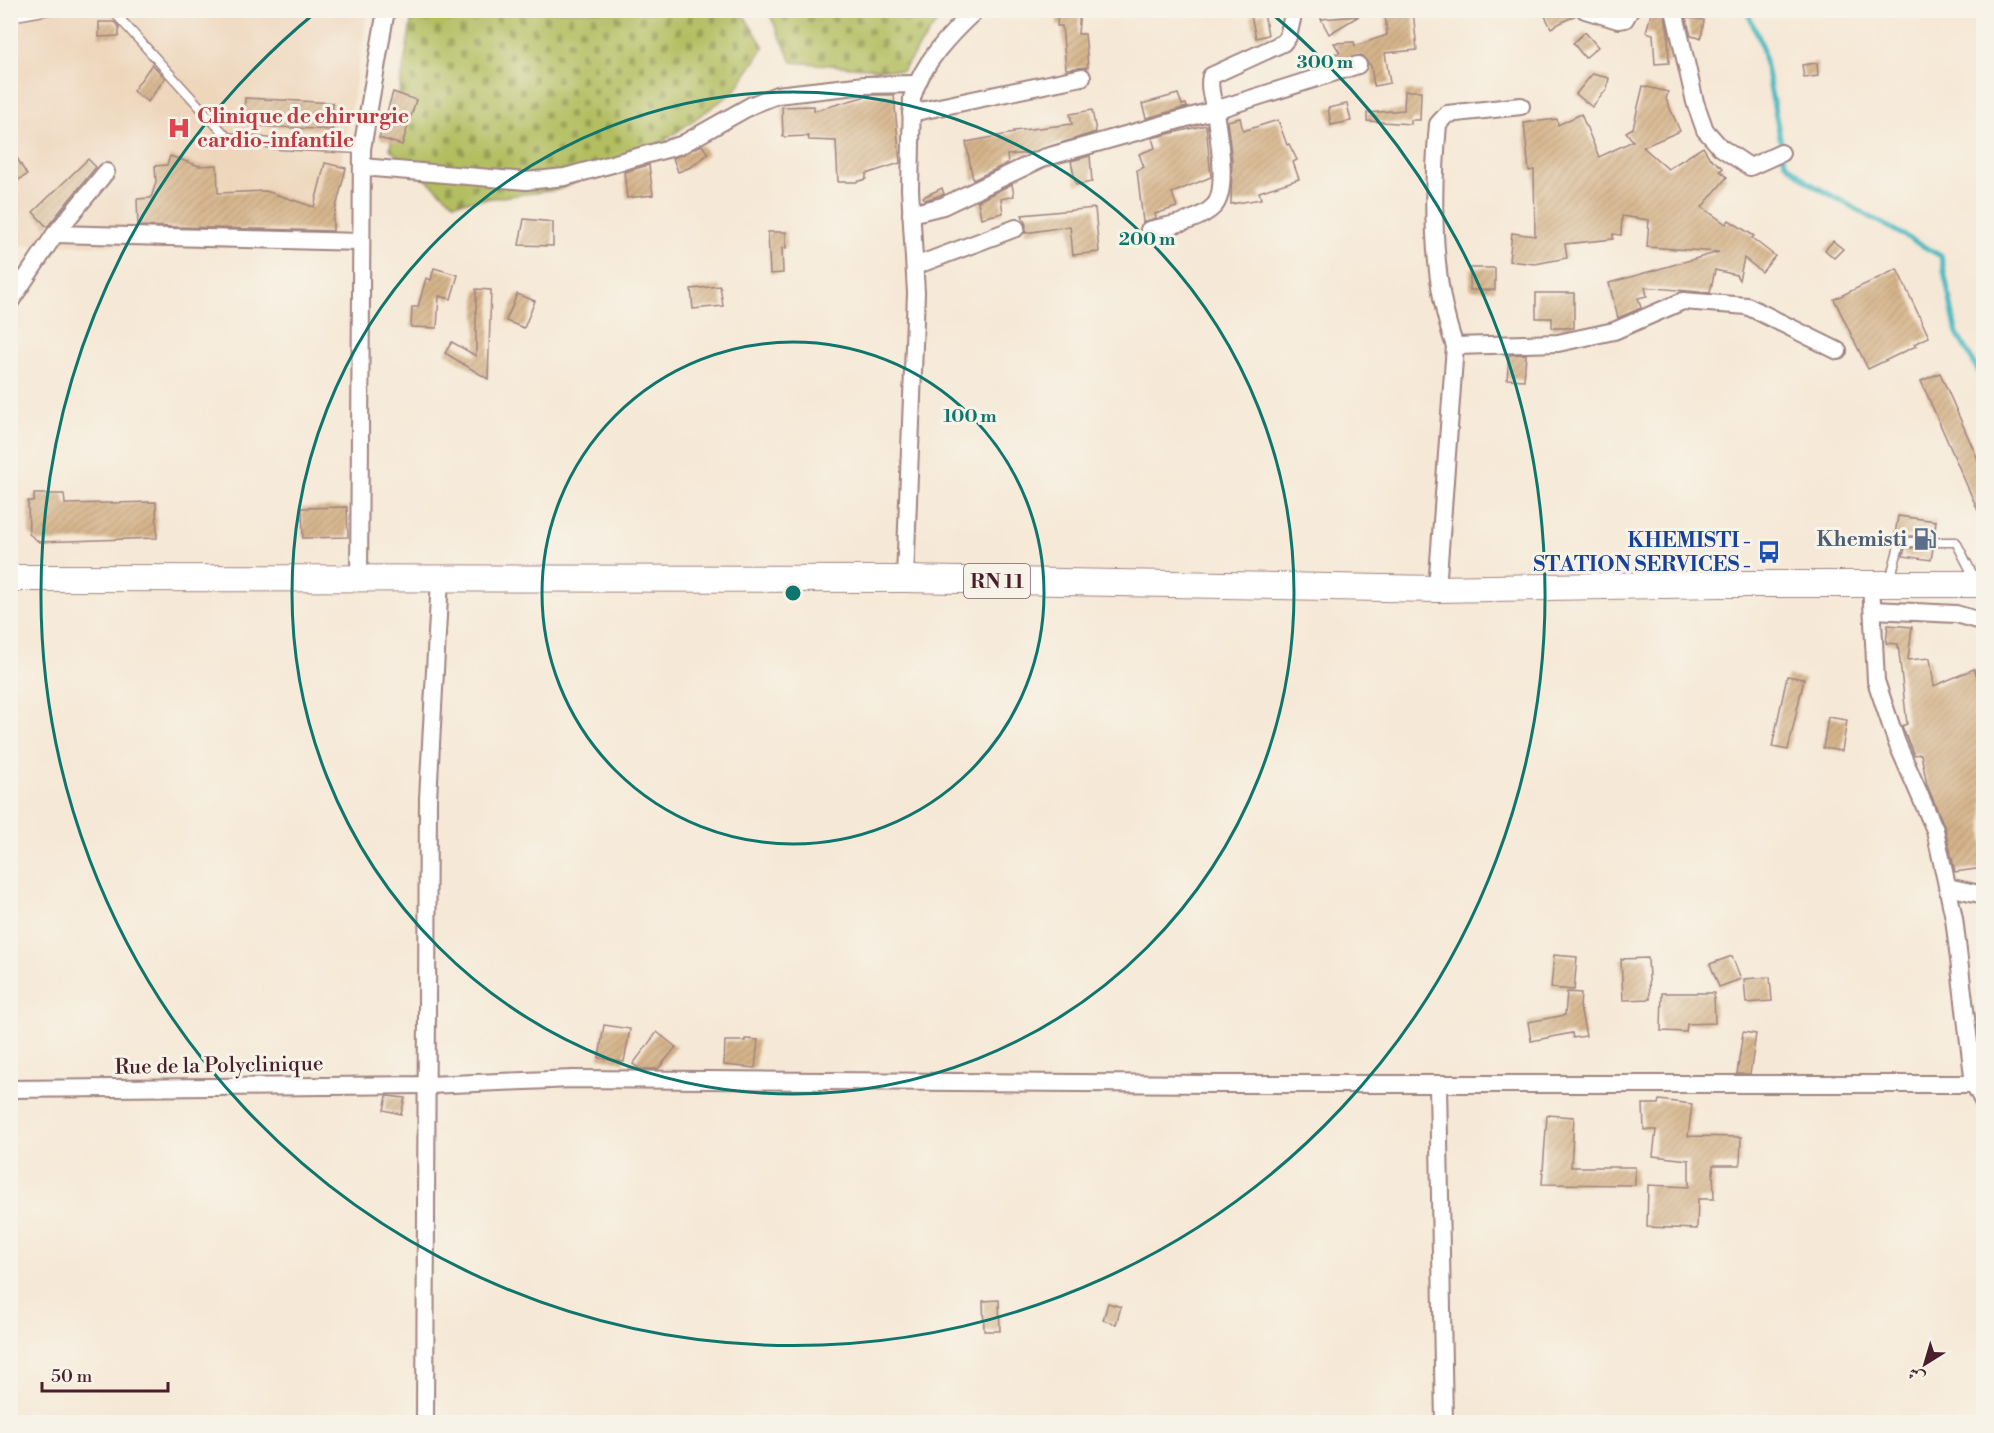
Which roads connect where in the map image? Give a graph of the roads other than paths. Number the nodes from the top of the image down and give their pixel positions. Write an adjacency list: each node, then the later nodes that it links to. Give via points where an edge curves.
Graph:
1 (49, 10): 9 (lane)
2 (112, 10): 16 (lane, via 227,137)
3 (386, 10): 16 (street)
4 (976, 10): 12 (street, via 933,56)
5 (1294, 10): 14 (street, via 1283,43 1211,76)
6 (1585, 10): 7 (street, via 1618,20 1625,19)
7 (1630, 10)
8 (1674, 10): 17 (street, via 1705,130 1720,147 1750,167)
9 (10, 17)
10 (1359, 66): 14 (street)
11 (1082, 77): 15 (street)
12 (916, 84): 15 (street); 18 (street, via 865,85 777,95 681,145 565,177 526,181)
13 (1521, 106): 27 (street, via 1447,114 1438,124 1439,268 1446,319)
14 (1215, 110): 20 (street, via 1042,158 943,206); 22 (street, via 1220,196 1204,213)
15 (911, 113): 20 (street)
16 (363, 149): 18 (street)
17 (1781, 153)
18 (362, 167): 24 (street)
19 (106, 172): 23 (street)
20 (911, 214): 25 (street)
21 (1016, 228): 25 (street)
22 (1149, 230)
23 (55, 234): 24 (street); 26 (street)
24 (360, 242): 30 (street)
25 (915, 266): 32 (street)
26 (10, 302)
27 (1455, 346): 28 (street, via 1558,343 1614,331 1683,301 1747,306); 35 (street)
28 (1838, 351)
29 (10, 578): 30 (main road, RN 11)
30 (359, 579): 31 (main road, RN 11)
31 (440, 579): 32 (main road, RN 11); 42 (street, via 428,799)
32 (905, 579): 35 (main road, RN 11)
33 (1880, 583): 34 (main road, RN 11); 34 (lane, via 1900,542 1956,542); 35 (main road, RN 11); 36 (street)
34 (1980, 584)
35 (1437, 589)
36 (1872, 610): 37 (street, via 1956,614); 38 (street, via 1876,681 1897,743 1935,830)
37 (1983, 622)
38 (1948, 887): 39 (street); 41 (street)
39 (1983, 895)
40 (1438, 1084): 41 (street, Rue de la Polyclinique); 42 (street, Rue de la Polyclinique, via 573,1079); 46 (street)
41 (1974, 1084): 44 (street)
42 (428, 1085): 43 (street, Rue de la Polyclinique); 45 (street)
43 (10, 1089)
44 (1983, 1103)
45 (425, 1422)
46 (1444, 1422)

